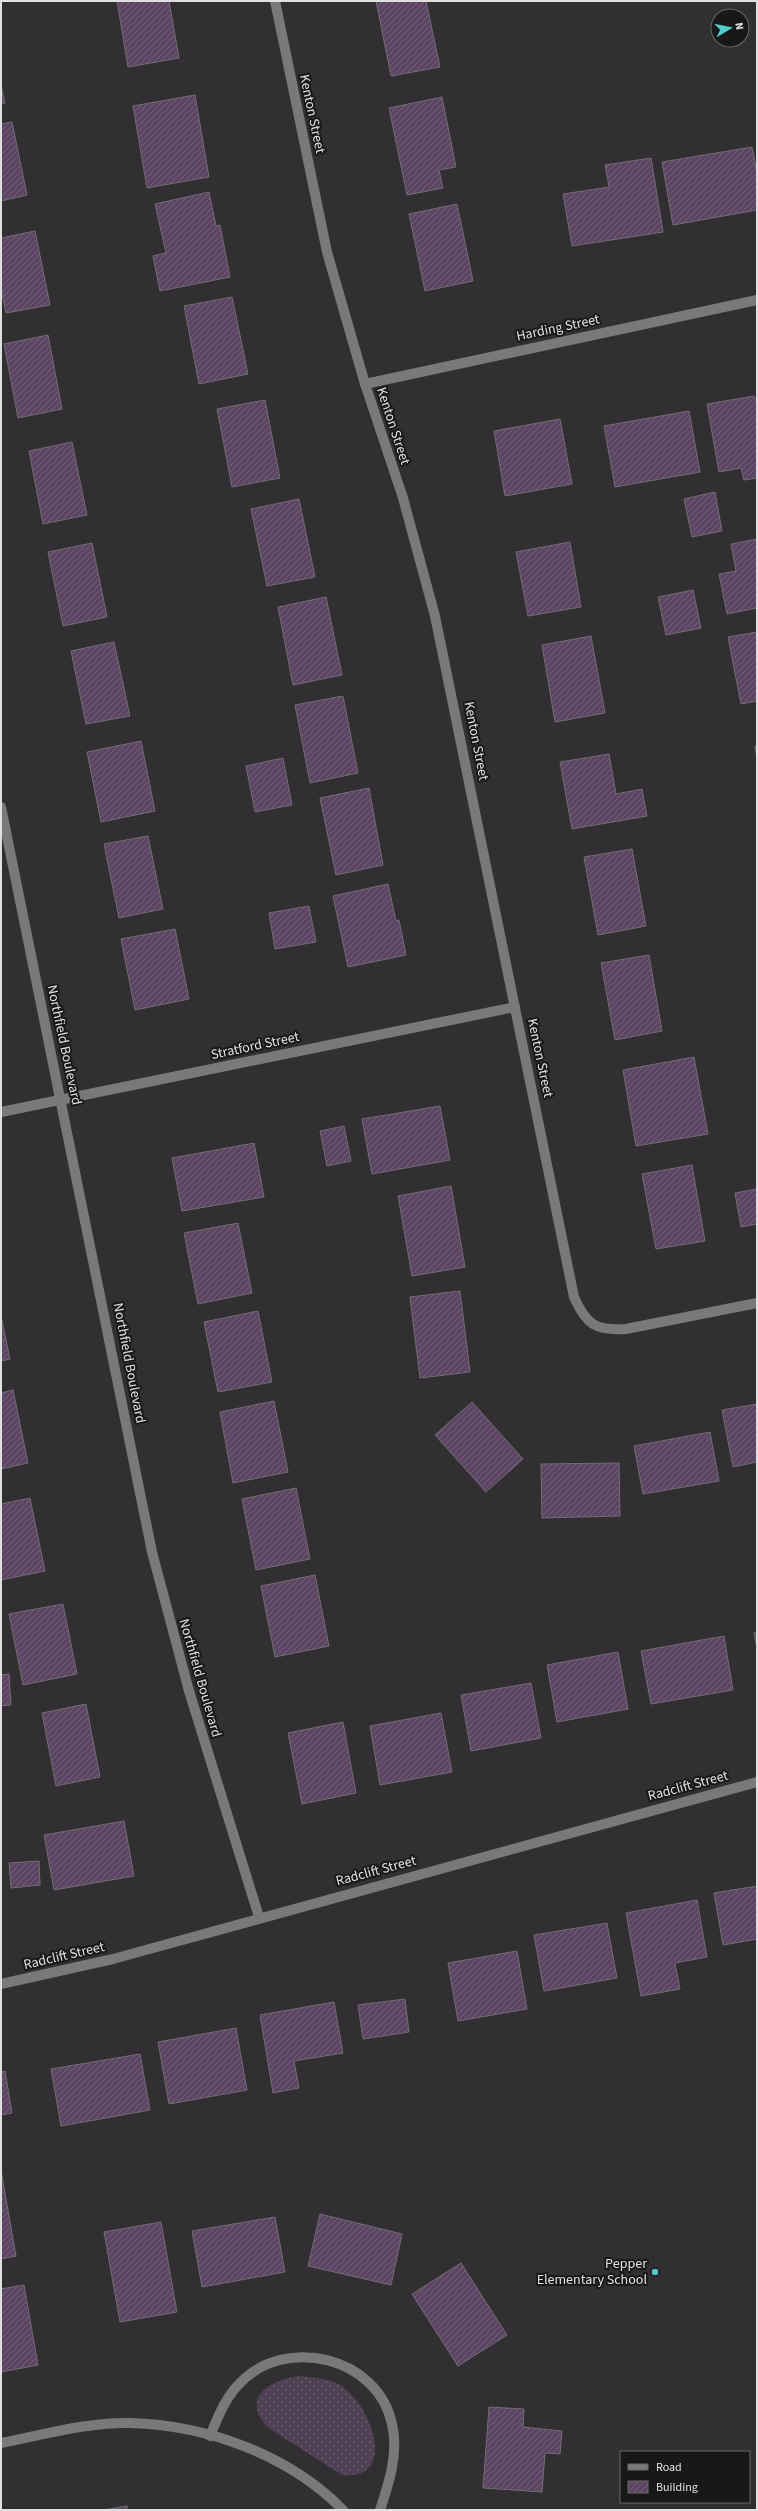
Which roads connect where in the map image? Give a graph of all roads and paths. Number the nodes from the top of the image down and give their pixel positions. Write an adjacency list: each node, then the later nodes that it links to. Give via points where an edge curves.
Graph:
1 (275, 1): 3 (street, Kenton Street, via 327,252)
2 (757, 300): 3 (street, Harding Street)
3 (365, 384): 5 (street, Kenton Street, via 403,498 435,616)
4 (1, 807): 6 (street, Northfield Boulevard)
5 (515, 1007): 6 (street, Stratford Street); 8 (street, Kenton Street, via 574,1296 581,1313 591,1325 609,1330 626,1330)
6 (61, 1100): 7 (street, Stratford Street); 10 (street, Northfield Boulevard, via 152,1552 167,1614)
7 (1, 1112)
8 (757, 1303)
9 (757, 1782): 10 (street, Radclift Street)
10 (259, 1917): 11 (street, Radclift Street, via 114,1959)
11 (1, 1984)
12 (210, 2436): 13 (street, via 166,2426 129,2423 93,2426); 14 (street, via 239,2444 277,2461 324,2490); 15 (street, via 221,2408 240,2383 260,2369 278,2360 298,2357 339,2363 358,2372 373,2387 392,2423 395,2445 392,2467)
13 (1, 2443)
14 (344, 2510)
15 (380, 2510)

